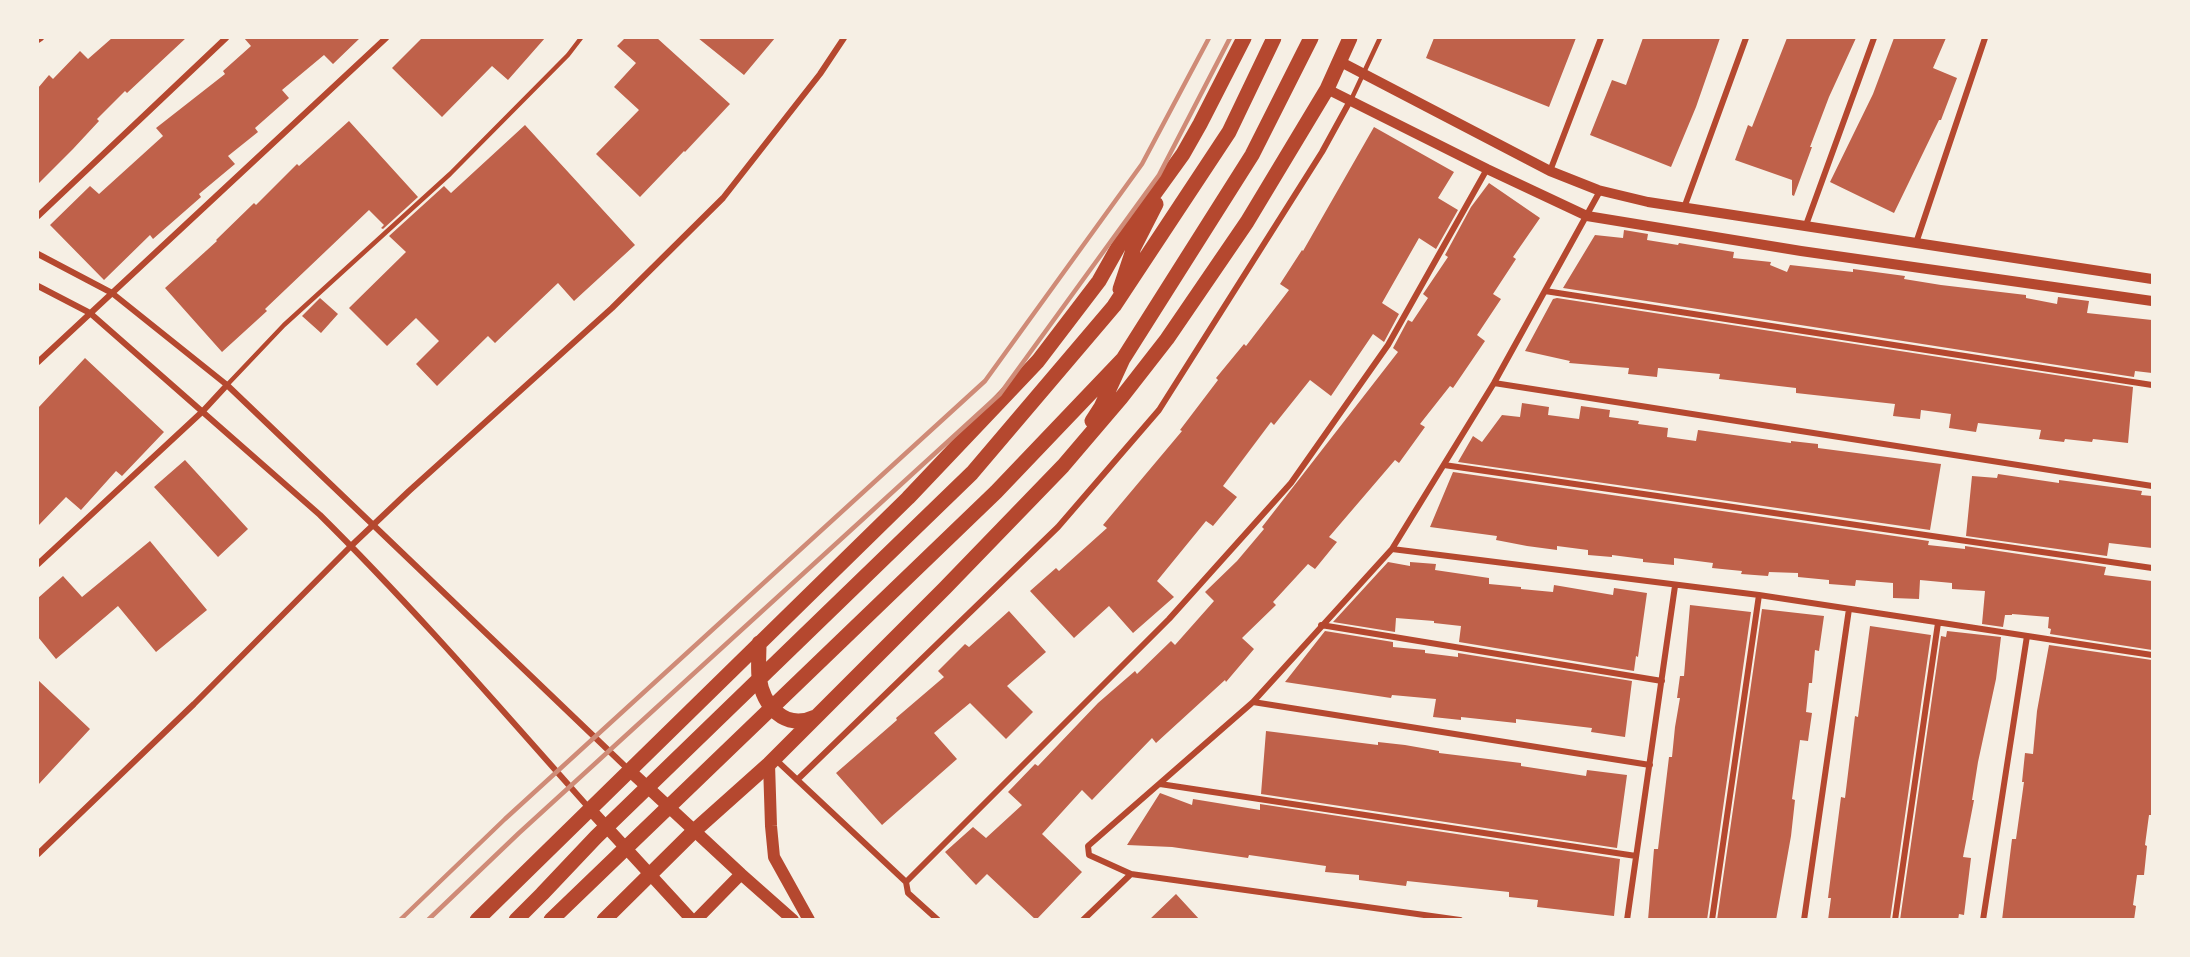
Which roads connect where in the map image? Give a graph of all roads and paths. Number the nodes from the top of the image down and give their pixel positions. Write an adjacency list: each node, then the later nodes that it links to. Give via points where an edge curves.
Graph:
1 (226, 38): 23 (street)
2 (386, 38): 31 (street)
3 (581, 38): 38 (lane, via 568,56 450,174 284,325)
4 (843, 38): 44 (street, via 820,74 723,198 612,308)
5 (1244, 38): 18 (main road)
6 (1274, 38): 33 (main road, via 1229,132)
7 (1311, 38): 35 (main road, via 1252,155)
8 (1350, 38): 14 (main road)
9 (1380, 38): 15 (lane)
10 (1601, 38): 20 (street)
11 (1746, 38): 22 (street)
12 (1874, 38): 25 (street)
13 (1985, 38): 26 (street)
14 (1339, 61): 15 (street); 16 (main road)
15 (1363, 73): 17 (lane); 20 (street)
16 (1327, 89): 17 (street); 42 (main road, via 1248,222 1167,339)
17 (1350, 101): 19 (street); 63 (street, via 1316,162 1159,410 1058,527)
18 (1183, 154): 33 (main road, via 1134,247); 55 (main road, via 1126,233 1099,281 1038,361 908,498)
19 (1486, 169): 24 (street); 72 (street, via 1388,345 1291,483 1169,619)
20 (1550, 171): 21 (street)
21 (1600, 191): 22 (street); 24 (street)
22 (1684, 208): 25 (street)
23 (38, 216)
24 (1587, 216): 30 (street); 32 (street, via 1789,250)
25 (1806, 225): 26 (street)
26 (1916, 243): 28 (street)
27 (38, 254): 31 (street)
28 (2152, 279)
29 (38, 286): 34 (street)
30 (1545, 291): 37 (street); 39 (street)
31 (112, 293): 34 (street); 38 (street)
32 (2152, 301)
33 (1114, 306): 74 (main road, via 972,473 596,837)
34 (90, 313): 36 (street); 40 (street)
35 (1123, 359): 42 (main road, via 1101,407); 75 (main road, via 996,492)
36 (38, 362)
37 (1494, 383): 41 (street); 43 (street)
38 (227, 385): 40 (street); 44 (street)
39 (2152, 385)
40 (203, 411): 45 (street); 47 (street)
41 (1444, 465): 46 (street); 48 (street)
42 (1063, 466): 59 (main road)
43 (2152, 486)
44 (372, 526): 45 (street); 62 (street)
45 (351, 546): 65 (street); 67 (street)
46 (1392, 549): 49 (street); 53 (street)
47 (38, 564)
48 (2152, 568)
49 (1675, 586): 50 (street); 57 (street)
50 (1759, 595): 51 (street); 84 (street)
51 (1849, 609): 52 (street); 85 (street)
52 (1938, 623): 54 (street); 86 (street)
53 (1322, 625): 57 (street); 58 (street)
54 (2027, 636): 56 (street); 87 (street)
55 (759, 643): 59 (main road, via 761,687 765,700 776,713 799,722); 62 (main road)
56 (2152, 655)
57 (1662, 681): 61 (street)
58 (1253, 702): 61 (street); 64 (street)
59 (822, 712): 60 (main road)
60 (772, 761): 63 (street); 66 (main road); 79 (main road, via 774,857)
61 (1650, 765): 68 (street)
62 (629, 770): 65 (main road); 66 (main road)
63 (797, 780): 72 (street)
64 (1160, 784): 68 (street); 70 (street, via 1089,843 1089,855)
65 (589, 808): 69 (main road); 73 (main road)
66 (694, 831): 69 (main road); 71 (main road)
67 (38, 854)
68 (1636, 856): 83 (street)
69 (650, 873): 76 (main road); 77 (main road)
70 (1131, 873): 81 (street); 82 (street)
71 (741, 874): 77 (main road); 78 (main road)
72 (906, 882): 80 (street, via 908,893)
73 (477, 920)
74 (516, 920)
75 (551, 920)
76 (604, 920)
77 (694, 920)
78 (793, 920)
79 (809, 920)
80 (938, 920)
81 (1083, 920)
82 (1460, 920)
83 (1627, 920)
84 (1712, 920)
85 (1804, 920)
86 (1895, 920)
87 (1983, 920)

